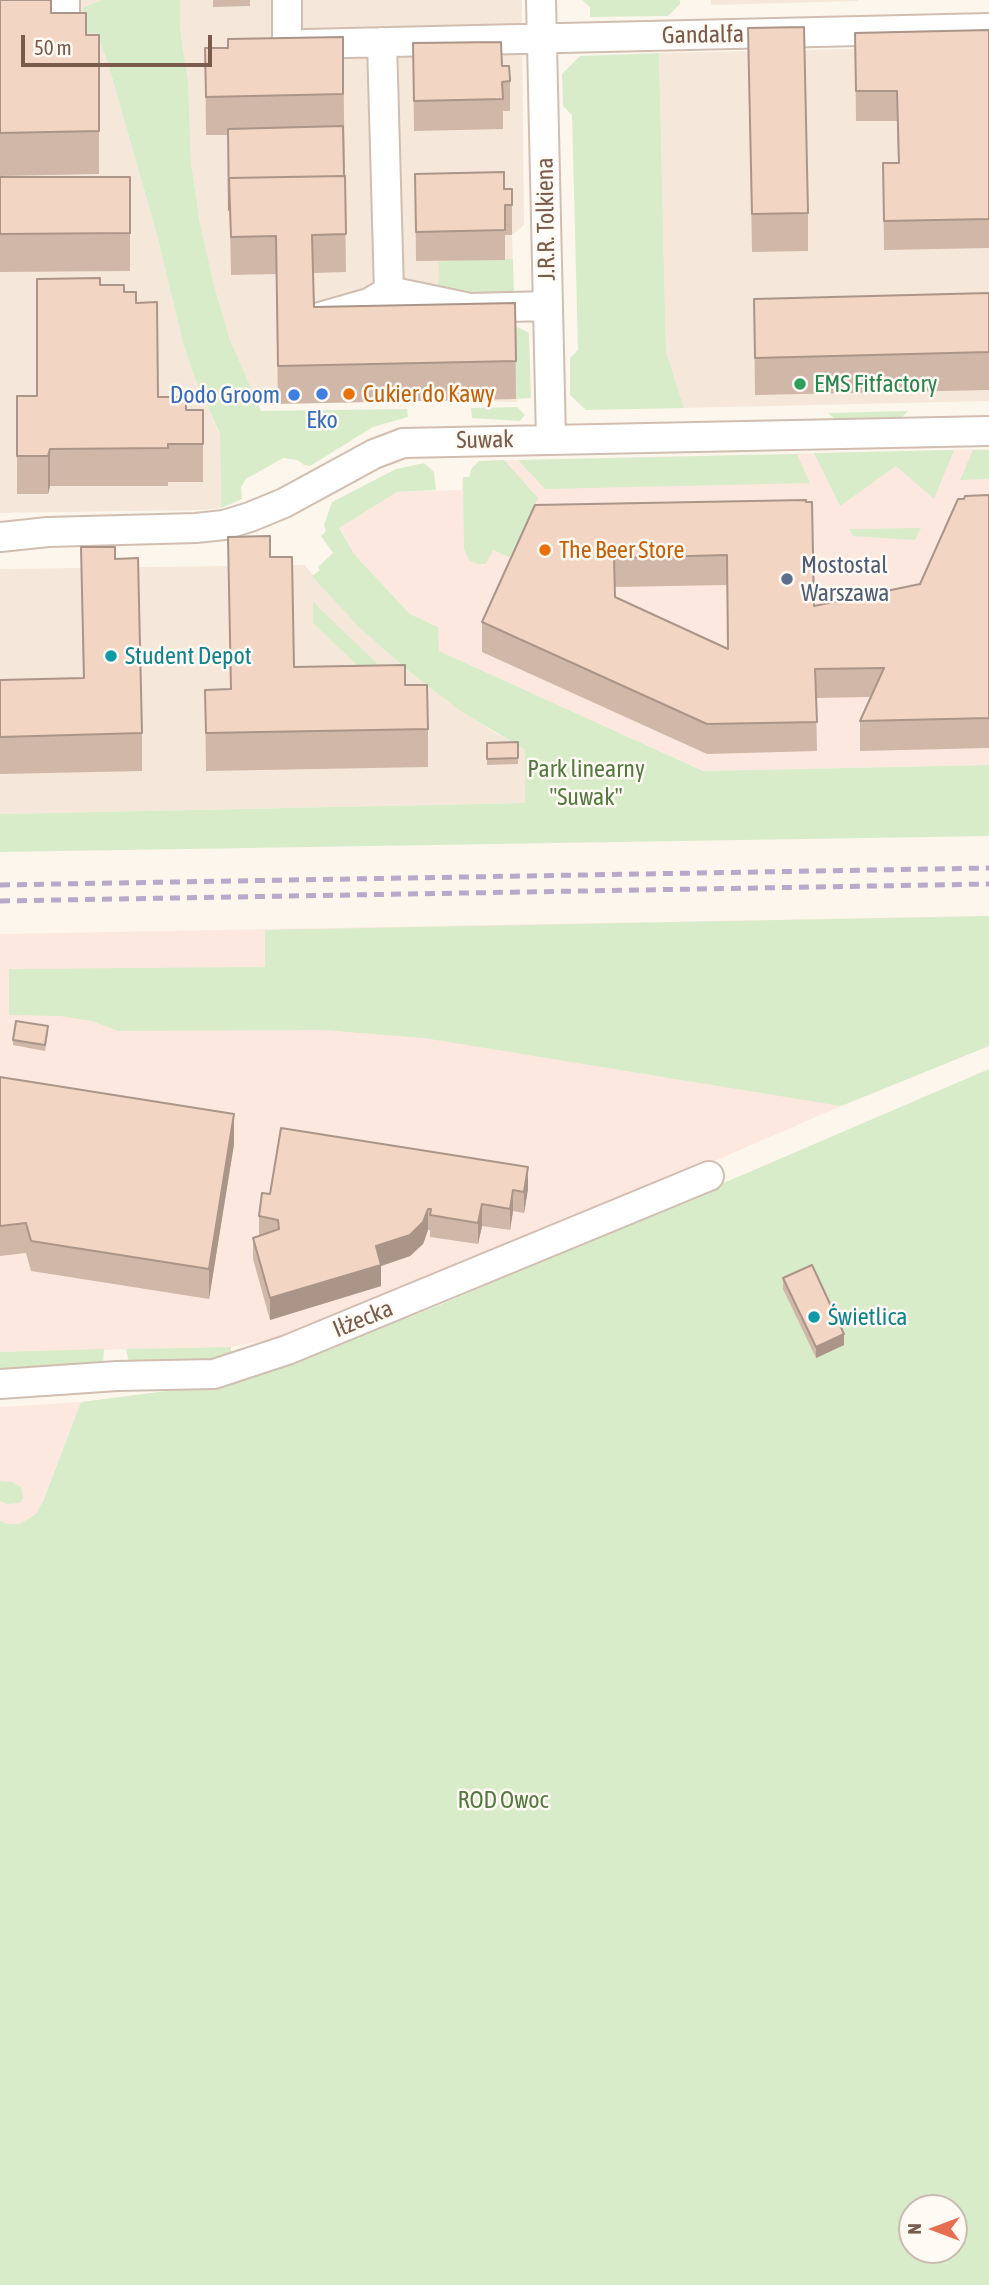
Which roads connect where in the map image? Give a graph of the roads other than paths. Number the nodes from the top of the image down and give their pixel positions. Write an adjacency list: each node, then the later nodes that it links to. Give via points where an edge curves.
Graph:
1 (287, 0): 5 (street, Gandalfa, via 275,45)
2 (541, 0): 4 (street, J.R.R. Tolkiena)
3 (989, 28): 4 (street, Gandalfa)
4 (542, 38): 5 (street, Gandalfa); 7 (street, J.R.R. Tolkiena)
5 (382, 42): 6 (street)
6 (389, 291): 7 (street, via 470,307); 8 (street, via 369,303)
7 (548, 306): 10 (street, J.R.R. Tolkiena)
8 (314, 319)
9 (989, 431): 10 (street, Suwak)
10 (551, 439): 11 (street, Suwak, via 394,445 284,503 211,527)
11 (0, 537)
12 (709, 1176): 13 (street, Iłżecka, via 286,1350 214,1374)
13 (0, 1384)

